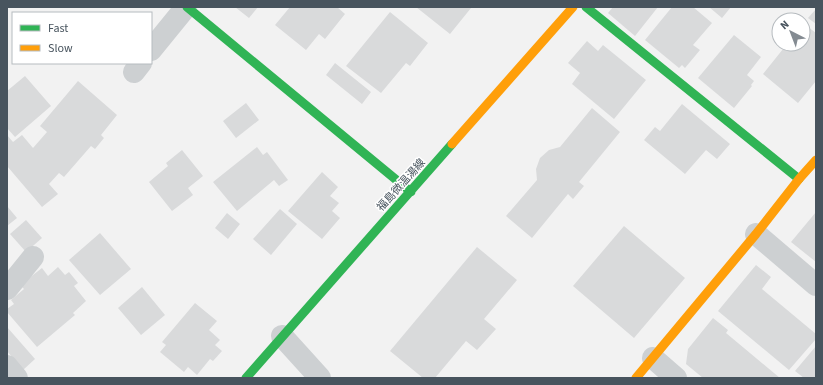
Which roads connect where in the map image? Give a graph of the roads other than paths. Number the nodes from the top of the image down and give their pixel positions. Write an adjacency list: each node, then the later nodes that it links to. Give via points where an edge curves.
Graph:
1 (186, 7): 4 (street); 7 (street)
2 (573, 7): 7 (street, 福島微温湯線)
3 (586, 7): 6 (street)
4 (152, 49)
5 (816, 160): 6 (street)
6 (799, 179): 8 (street)
7 (411, 192): 12 (street, 福島微温湯線)
8 (756, 234): 10 (street); 13 (street)
9 (33, 257): 11 (street)
10 (816, 285)
11 (7, 289)
12 (282, 336): 16 (street, 福島微温湯線); 17 (street)
13 (653, 358): 18 (street); 19 (street)
14 (7, 366): 15 (street)
15 (17, 378)
16 (246, 378)
17 (320, 378)
18 (636, 378)
19 (676, 378)

